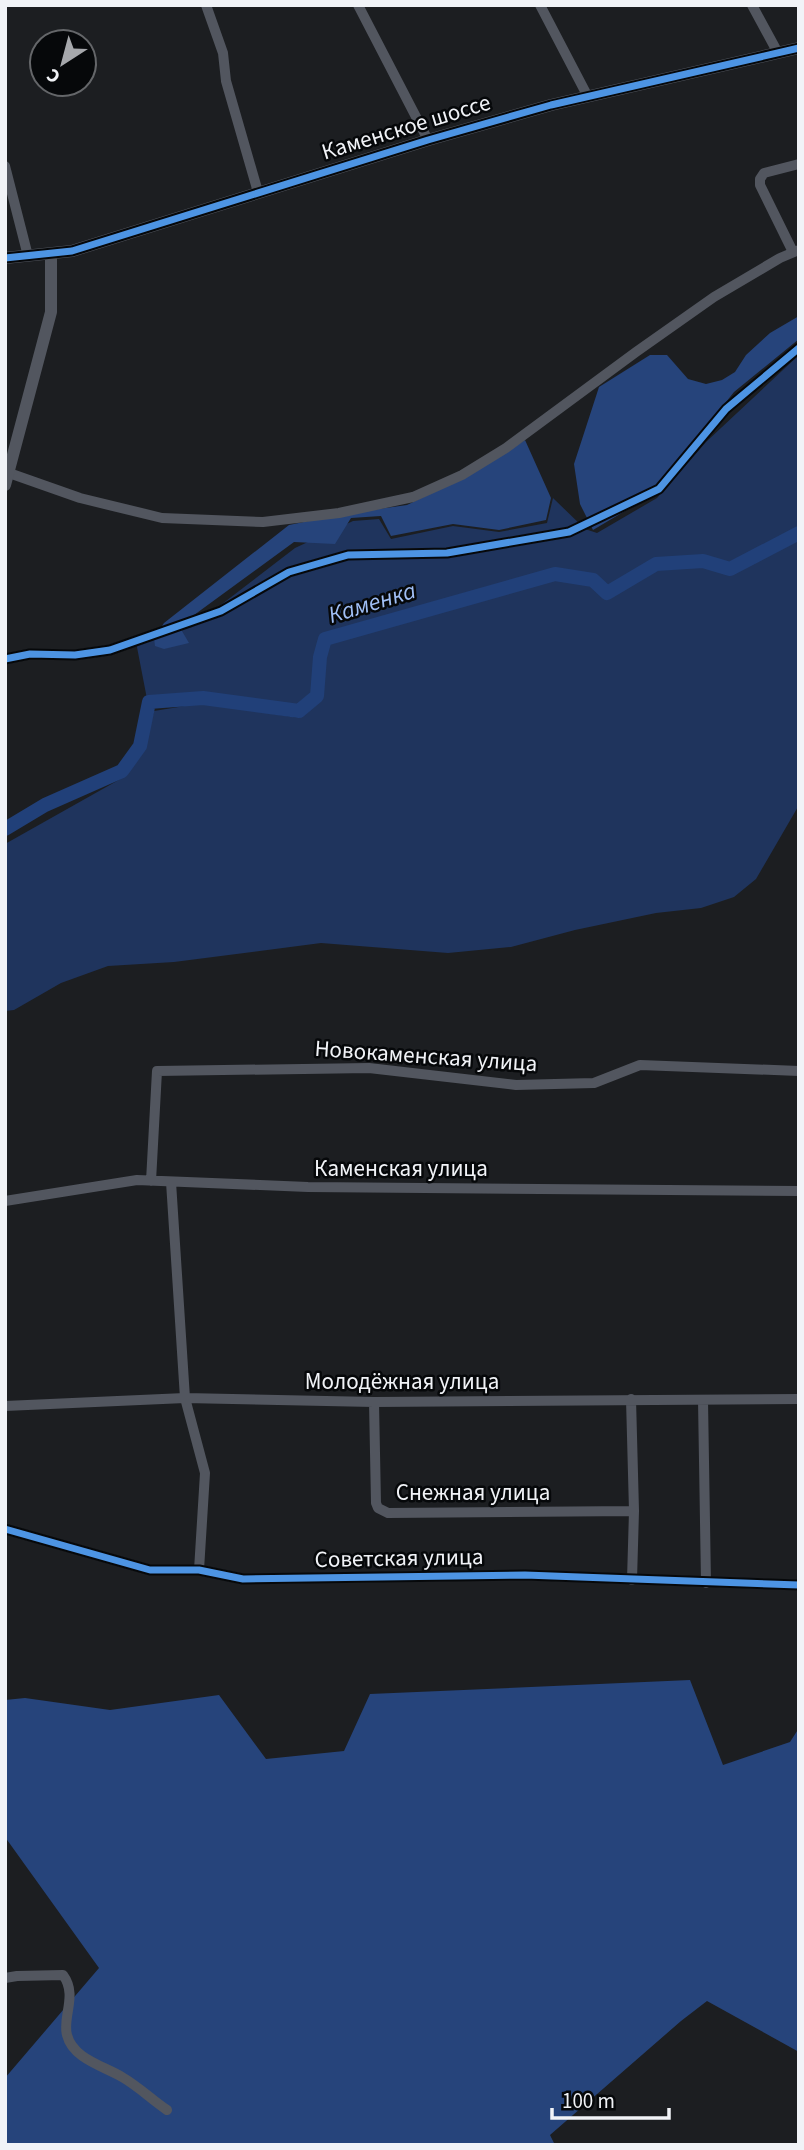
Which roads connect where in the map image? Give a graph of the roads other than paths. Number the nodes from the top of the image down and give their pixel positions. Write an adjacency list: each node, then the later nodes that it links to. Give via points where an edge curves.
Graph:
1 (206, 5): 11 (street, via 223,53 226,81)
2 (358, 5): 8 (street)
3 (540, 5): 7 (street)
4 (752, 5): 6 (street)
5 (799, 48): 6 (street, Каменское шоссе)
6 (778, 53): 7 (street, Каменское шоссе)
7 (587, 95): 8 (street, Каменское шоссе)
8 (428, 140): 11 (street, Каменское шоссе)
9 (799, 164): 12 (street, via 764,173 760,179)
10 (5, 166): 14 (street)
11 (258, 192): 13 (street, Каменское шоссе)
12 (796, 251): 17 (street, via 714,297 506,448 463,475 413,497 339,513 263,522 162,518)
13 (51, 254): 14 (street, Каменское шоссе); 17 (street, via 51,312)
14 (28, 257): 15 (street, Каменское шоссе)
15 (5, 258)
16 (799, 348): 18 (street, via 726,409 659,489 569,532 447,553 348,555 289,572 221,611 110,650)
17 (7, 479)
18 (5, 659)
19 (799, 1071): 20 (street, Новокаменская улица, via 640,1065 594,1083 516,1085 369,1068 157,1071)
20 (150, 1181): 21 (street, Каменская улица); 23 (street, Каменская улица)
21 (171, 1182): 22 (street, Каменская улица); 24 (street)
22 (799, 1191)
23 (5, 1201)
24 (186, 1398): 28 (street, Молодёжная улица); 29 (street, Молодёжная улица); 32 (street, via 205,1473)
25 (799, 1398): 27 (street, Молодёжная улица)
26 (631, 1399): 27 (street, Молодёжная улица); 28 (street, Молодёжная улица); 30 (street)
27 (703, 1400): 34 (street)
28 (374, 1402): 30 (street, Снежная улица, via 376,1503 388,1513)
29 (5, 1406)
30 (634, 1511): 33 (street)
31 (5, 1529): 32 (street, Советская улица, via 150,1570)
32 (199, 1570): 33 (street, Советская улица, via 243,1579 525,1575)
33 (632, 1580): 34 (street, Советская улица)
34 (706, 1583): 35 (street, Советская улица)
35 (799, 1585)
36 (5, 1978): 37 (street, via 63,1975 69,1994 66,2034 74,2049)
37 (167, 2110)

